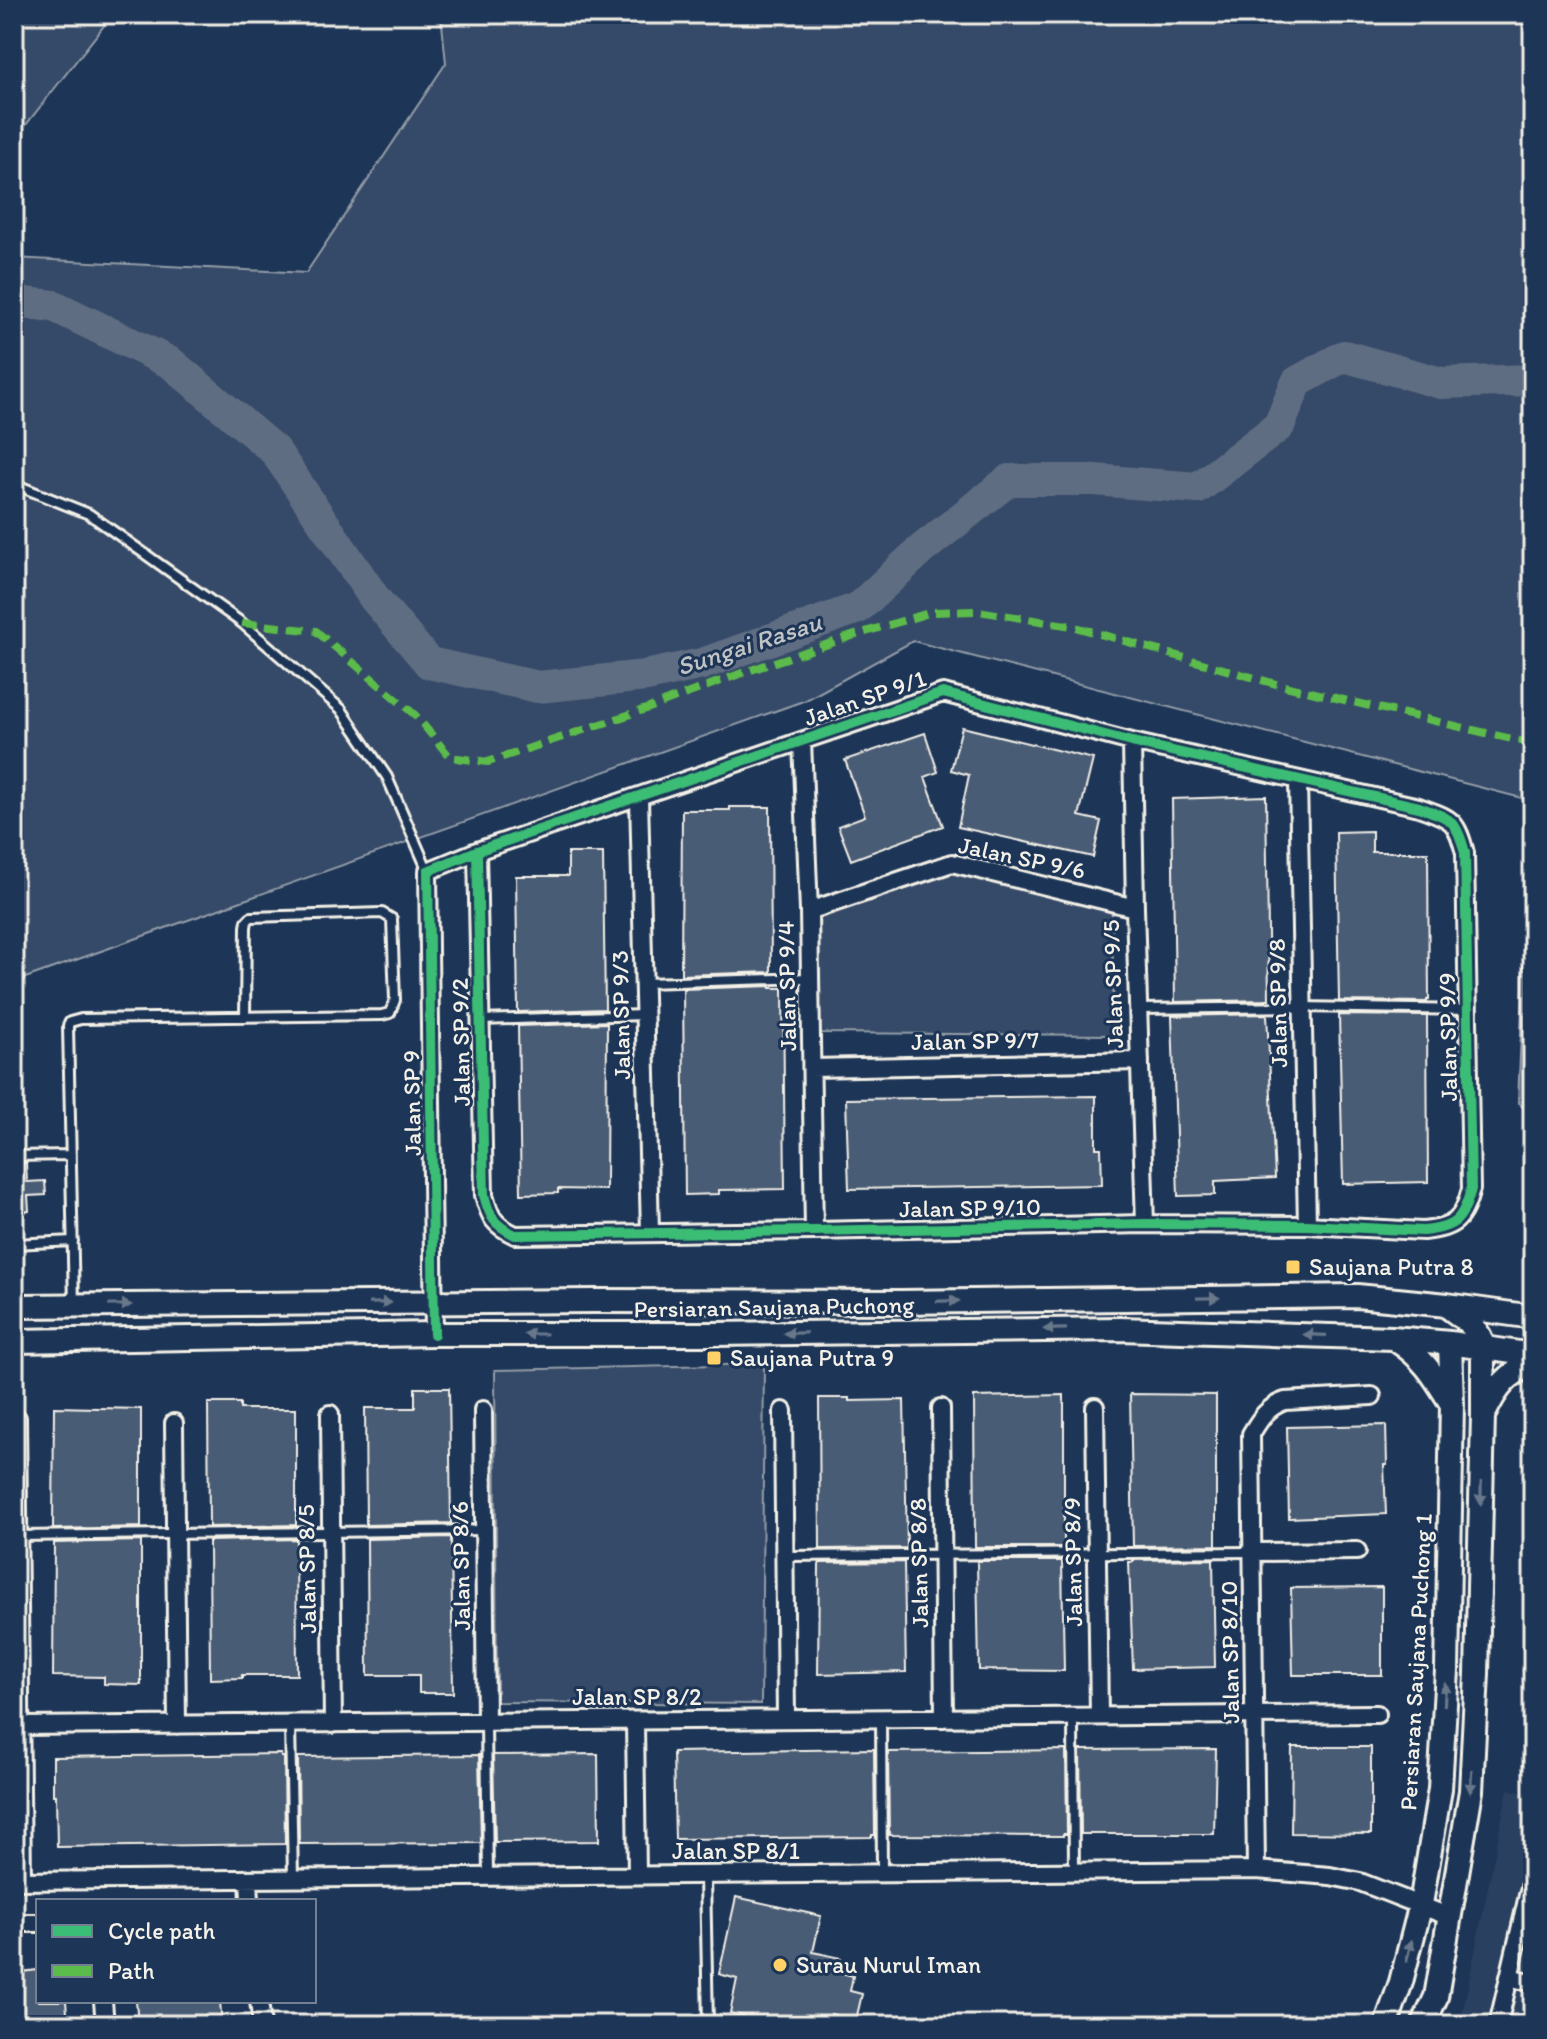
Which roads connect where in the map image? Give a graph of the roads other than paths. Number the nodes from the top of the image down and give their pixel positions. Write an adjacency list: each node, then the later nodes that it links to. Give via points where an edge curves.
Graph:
1 (14, 484): 8 (lane, via 89,514 242,623 341,709 387,777)
2 (802, 741): 3 (street, Jalan SP 9/1, via 943,693); 5 (street, Jalan SP 9/1); 10 (street, Jalan SP 9/4)
3 (1132, 742): 4 (street, Jalan SP 9/1); 9 (street, Jalan SP 9/5)
4 (1298, 781): 6 (street, Jalan SP 9/1, via 1419,807 1447,818); 13 (street, Jalan SP 9/8)
5 (639, 798): 7 (street, Jalan SP 9/1); 12 (street, Jalan SP 9/3)
6 (1460, 831): 15 (street, Jalan SP 9/9, via 1465,853)
7 (477, 851): 8 (street, Jalan SP 9/1); 18 (street, Jalan SP 9/2)
8 (428, 871): 31 (street, Jalan SP 9)
9 (1135, 908): 10 (street, Jalan SP 9/6, via 952,863); 14 (street, Jalan SP 9/5)
10 (809, 911): 11 (street, Jalan SP 9/4)
11 (810, 978): 12 (lane); 20 (street, Jalan SP 9/4)
12 (645, 983): 16 (street, Jalan SP 9/3)
13 (1302, 1007): 14 (lane); 15 (lane); 24 (street, Jalan SP 9/8)
14 (1139, 1009): 19 (street, Jalan SP 9/5)
15 (1467, 1010): 26 (street, Jalan SP 9/9, via 1471,1189 1458,1221)
16 (645, 1015): 18 (lane); 28 (street, Jalan SP 9/3)
17 (245, 1017): 17 (lane, via 390,1013 395,1000 392,919 382,913 251,917 246,927); 21 (lane, via 70,1022)
18 (480, 1020): 25 (street, Jalan SP 9/2, via 484,1195)
19 (1140, 1061): 20 (street, Jalan SP 9/7); 23 (street, Jalan SP 9/5)
20 (812, 1068): 27 (street, Jalan SP 9/4)
21 (71, 1155): 22 (lane); 29 (lane)
22 (14, 1156)
23 (1145, 1224): 24 (street, Jalan SP 9/10); 27 (street, Jalan SP 9/10)
24 (1307, 1225): 26 (street, Jalan SP 9/10)
25 (499, 1227): 28 (street, Jalan SP 9/10, via 515,1235)
26 (1442, 1229)
27 (814, 1231): 28 (street, Jalan SP 9/10)
28 (650, 1232)
29 (73, 1241): 30 (lane); 32 (lane)
30 (14, 1244)
31 (435, 1302): 32 (street, Persiaran Saujana Puchong, one-way to 31); 33 (street, Persiaran Saujana Puchong, one-way to 33, via 1357,1296); 37 (street, Jalan SP 9)
32 (74, 1305): 34 (street, Persiaran Saujana Puchong)
33 (1447, 1305): 35 (street, Persiaran Saujana Puchong); 36 (street)
34 (14, 1306)
35 (1524, 1316): 36 (street, via 1494,1317)
36 (1471, 1325): 40 (street); 41 (street)
37 (434, 1334): 38 (street, Persiaran Saujana Puchong, one-way to 37, via 1120,1329); 39 (street, Persiaran Saujana Puchong)
38 (1393, 1338): 40 (street, Persiaran Saujana Puchong); 45 (street, via 1414,1352)
39 (14, 1341)
40 (1450, 1343): 41 (street, Persiaran Saujana Puchong); 45 (street, Persiaran Saujana Puchong 1)
41 (1483, 1347): 42 (street, Persiaran Saujana Puchong); 51 (street)
42 (1533, 1355)
43 (1533, 1364): 51 (street, via 1520,1368 1495,1390)
44 (1372, 1396): 60 (street, Jalan SP 8/10, via 1285,1401 1261,1418 1251,1434)
45 (1452, 1404): 90 (street, Persiaran Saujana Puchong 1, one-way to 45, via 1441,1774)
46 (1095, 1407): 61 (street, Jalan SP 8/9)
47 (941, 1408): 62 (street, Jalan SP 8/8)
48 (483, 1410): 55 (street, Jalan SP 8/6)
49 (783, 1411): 63 (street)
50 (330, 1414): 56 (street, Jalan SP 8/5)
51 (1483, 1415): 91 (street, one-way to 91, via 1471,1791)
52 (17, 1418): 54 (street)
53 (174, 1423): 57 (street)
54 (16, 1468): 58 (street)
55 (485, 1530): 56 (lane); 73 (street, Jalan SP 8/6)
56 (331, 1532): 57 (lane); 75 (street, Jalan SP 8/5)
57 (175, 1535): 58 (lane); 76 (street)
58 (18, 1536): 64 (street)
59 (1357, 1551): 60 (street)
60 (1252, 1552): 61 (lane); 66 (street, Jalan SP 8/10)
61 (1097, 1553): 62 (lane); 67 (street, Jalan SP 8/9)
62 (943, 1555): 63 (lane); 70 (street, Jalan SP 8/8)
63 (784, 1556): 71 (street)
64 (17, 1623): 77 (street)
65 (1377, 1714): 66 (street, Jalan SP 8/2)
66 (1254, 1715): 67 (street, Jalan SP 8/2); 78 (street, Jalan SP 8/10)
67 (1099, 1716): 68 (street, Jalan SP 8/2)
68 (1073, 1717): 70 (street, Jalan SP 8/2); 79 (lane)
69 (881, 1718): 70 (street, Jalan SP 8/2); 71 (street, Jalan SP 8/2); 80 (lane)
70 (944, 1718)
71 (786, 1719): 72 (street, Jalan SP 8/2)
72 (635, 1721): 73 (street, Jalan SP 8/2); 82 (street)
73 (486, 1722): 75 (street, Jalan SP 8/2); 84 (lane)
74 (290, 1724): 75 (street, Jalan SP 8/2); 76 (street, Jalan SP 8/2); 86 (lane)
75 (333, 1724)
76 (177, 1725): 77 (street, Jalan SP 8/2)
77 (20, 1726): 87 (street)
78 (1256, 1870): 79 (street, Jalan SP 8/1); 90 (street, Jalan SP 8/1, via 1360,1882)
79 (1074, 1872): 80 (street, Jalan SP 8/1)
80 (882, 1873): 83 (street, Jalan SP 8/1)
81 (1533, 1874): 88 (street)
82 (637, 1875): 83 (street, Jalan SP 8/1); 84 (street, Jalan SP 8/1)
83 (705, 1875): 100 (lane)
84 (488, 1877): 86 (street, Jalan SP 8/1)
85 (249, 1879): 86 (street, Jalan SP 8/1); 87 (street, Jalan SP 8/1); 89 (street)
86 (293, 1879)
87 (18, 1881)
88 (1531, 1892): 94 (street)
89 (250, 1899)
90 (1421, 1904): 91 (street, Jalan SP 8/1); 101 (street, Persiaran Saujana Puchong 1, one-way to 90)
91 (1450, 1917): 102 (street, via 1436,1997)
92 (14, 1923): 93 (street)
93 (36, 1923)
94 (1509, 1977): 95 (street); 103 (street)
95 (1533, 1983)
96 (103, 2003): 98 (street)
97 (259, 2003): 99 (street)
98 (105, 2025)
99 (262, 2025)
100 (708, 2025)
101 (1386, 2025)
102 (1423, 2025)
103 (1498, 2025)

